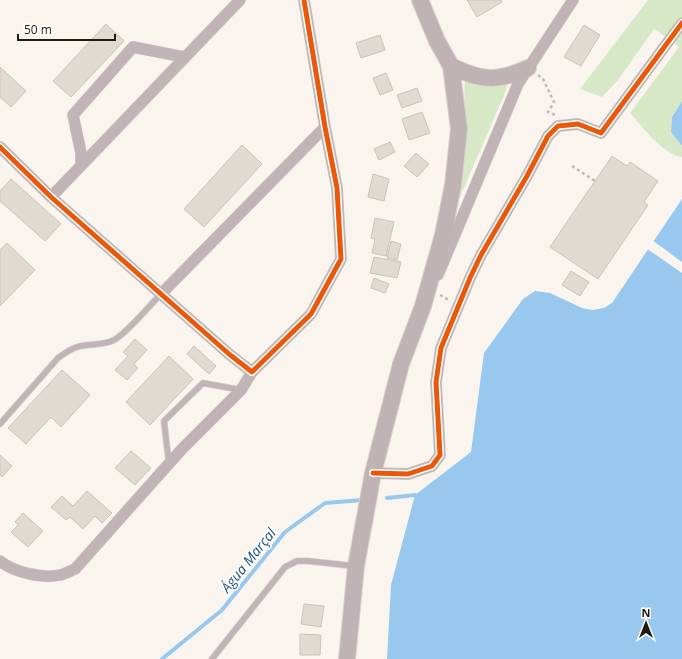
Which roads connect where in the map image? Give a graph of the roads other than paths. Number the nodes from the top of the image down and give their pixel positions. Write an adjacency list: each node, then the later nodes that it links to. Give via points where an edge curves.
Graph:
1 (240, 0): 6 (street)
2 (304, 0): 9 (street)
3 (420, 0): 7 (main road, via 437,41)
4 (573, 0): 8 (street)
5 (682, 23): 19 (street, via 601,132 578,124 558,126 548,136 481,255 441,348 436,382 440,455 432,466 408,474)
6 (184, 57): 11 (street); 11 (street, via 133,47 73,115 81,153)
7 (451, 66): 8 (main road, via 486,79 514,75); 14 (main road, via 459,130 453,185)
8 (528, 68): 14 (street, via 518,84 432,291)
9 (325, 127): 13 (street); 15 (street, via 337,188 341,260 311,314)
10 (0, 147): 12 (street)
11 (81, 166): 12 (street)
12 (51, 197): 13 (street)
13 (161, 294): 15 (street); 17 (lane, via 115,340 106,344 76,347 63,355)
14 (423, 306): 19 (main road, via 401,364)
15 (252, 372): 16 (street)
16 (241, 390): 18 (street); 18 (lane, via 203,383 164,421)
17 (0, 424)
18 (169, 464): 20 (street, via 75,569 60,575 28,574)
19 (373, 472): 21 (main road)
20 (0, 561)
21 (356, 566): 22 (lane, via 297,561 286,567); 23 (main road)
22 (212, 659)
23 (347, 659)

